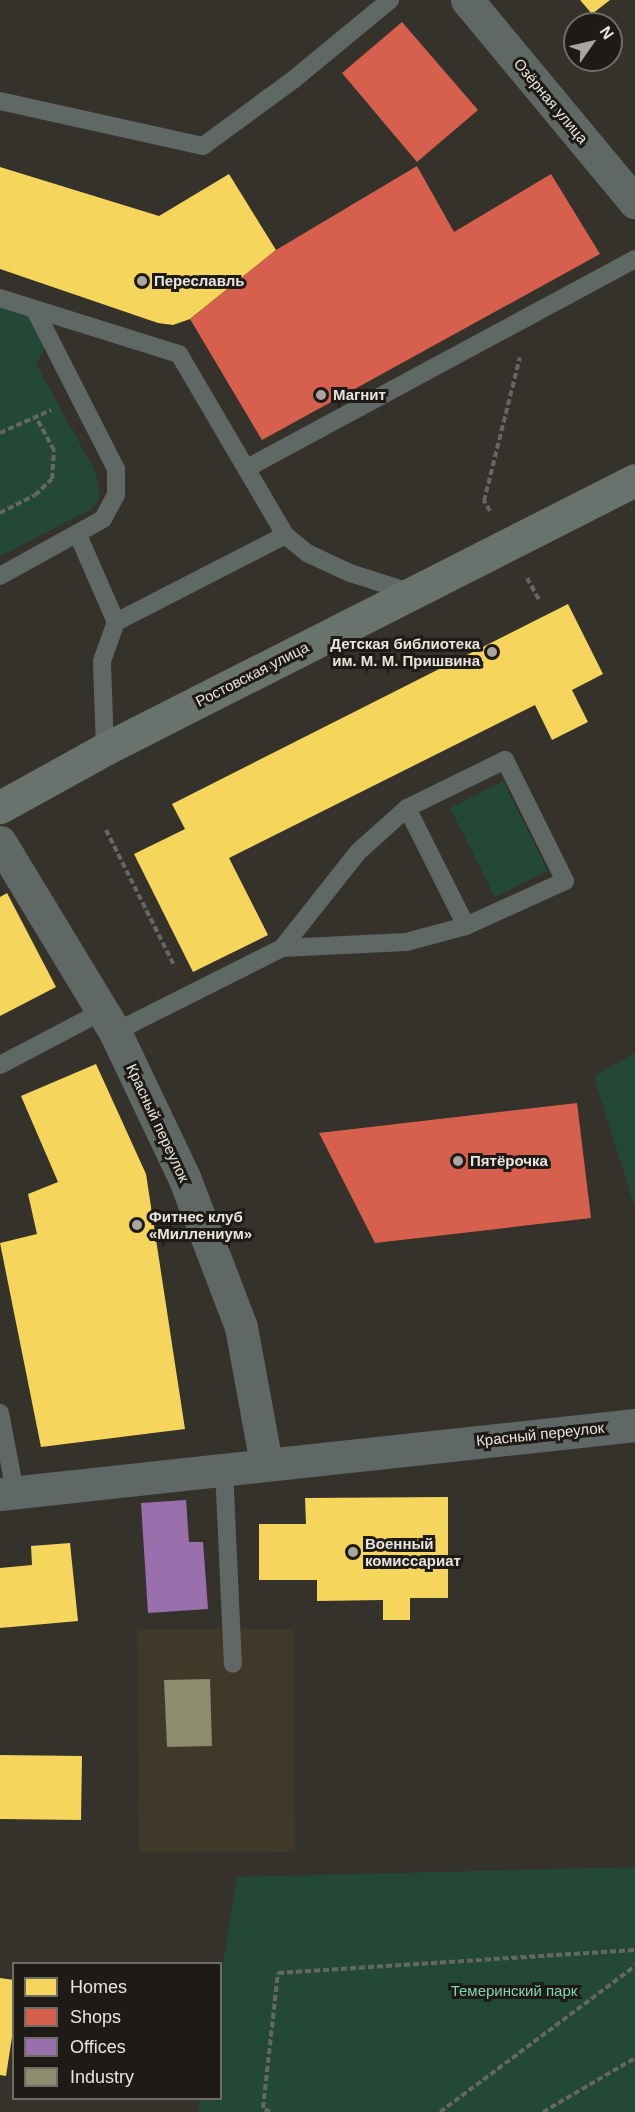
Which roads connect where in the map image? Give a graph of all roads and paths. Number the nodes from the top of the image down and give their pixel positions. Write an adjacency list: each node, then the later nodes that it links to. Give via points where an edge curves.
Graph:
1 (390, 0): 3 (lane, via 203,146)
2 (467, 0): 4 (street, Озёрная улица)
3 (0, 101)
4 (635, 202)
5 (635, 259): 8 (lane)
6 (0, 298): 7 (lane)
7 (36, 312): 9 (lane); 12 (lane, via 179,354)
8 (531, 315): 12 (lane); 14 (path)
9 (80, 396): 10 (path); 16 (lane, via 116,469 116,495 103,519)
10 (36, 417): 11 (path); 15 (path, via 54,450 52,479 35,495)
11 (0, 433)
12 (247, 468): 17 (lane)
13 (635, 480): 19 (main road, Ростовская улица)
14 (484, 501)
15 (0, 513)
16 (78, 535): 18 (lane); 20 (lane)
17 (285, 535): 19 (lane, via 307,553 350,573); 20 (lane)
18 (0, 576)
19 (413, 593): 21 (main road, Ростовская улица)
20 (116, 622): 21 (lane, via 102,662)
21 (105, 749): 22 (main road, Ростовская улица)
22 (0, 807)
23 (407, 808): 26 (lane); 26 (lane, via 505,760 565,881); 27 (lane, via 358,852)
24 (106, 830): 28 (path)
25 (0, 842): 29 (street, Красный переулок)
26 (466, 926): 27 (lane, via 406,942)
27 (282, 948): 28 (lane)
28 (189, 995): 29 (lane)
29 (109, 1021): 30 (lane); 33 (street, Красный переулок, via 184,1177 241,1328)
30 (0, 1065)
31 (0, 1413): 35 (lane)
32 (635, 1425): 33 (street, Красный переулок)
33 (266, 1463): 34 (street, Красный переулок)
34 (224, 1468): 35 (street, Красный переулок); 36 (lane)
35 (7, 1493)
36 (233, 1664)
37 (635, 1950): 40 (path, via 278,1973 263,2109)
38 (635, 1966): 41 (path)
39 (635, 2058): 42 (path)
40 (270, 2112)
41 (440, 2112)
42 (543, 2112)

